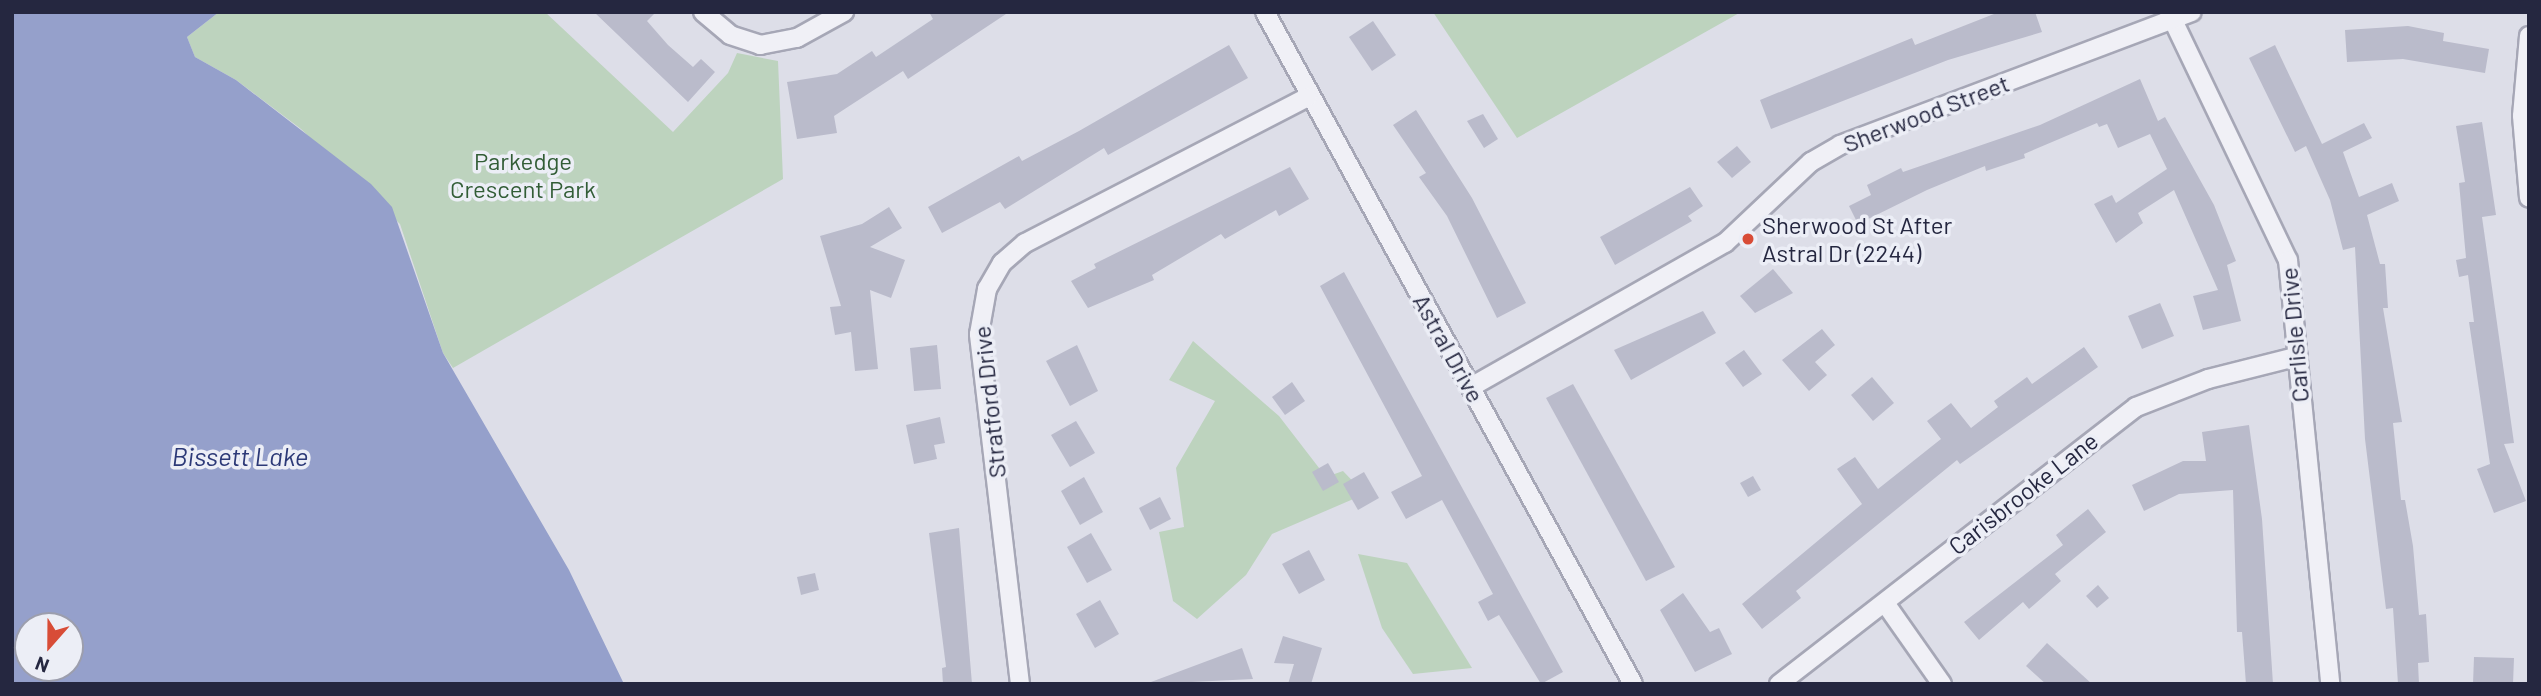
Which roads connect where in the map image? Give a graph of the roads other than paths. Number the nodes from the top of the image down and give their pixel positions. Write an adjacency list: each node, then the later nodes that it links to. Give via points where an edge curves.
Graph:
1 (703, 12): 2 (street, via 730,35 760,45 797,38)
2 (844, 12)
3 (1265, 12): 7 (street, Astral Drive)
4 (2192, 12): 5 (street, Sherwood Street)
5 (2171, 16): 9 (street, Carlisle Drive, via 2288,260); 10 (street, Sherwood Street, via 1840,145 1811,162 1725,243)
6 (2529, 36): 8 (street, via 2522,104)
7 (1308, 97): 10 (street, Astral Drive); 12 (street, Stratford Drive, via 1025,243 1002,263 987,289 979,334)
8 (2529, 198)
9 (2295, 357): 11 (street, Carisbrooke Lane, via 2208,379 2136,407); 16 (street, Carlisle Drive)
10 (1471, 387): 13 (street, Astral Drive)
11 (1885, 603): 14 (street, Carisbrooke Lane); 15 (street)
12 (1020, 684)
13 (1633, 684)
14 (1779, 684)
15 (1942, 684)
16 (2330, 684)

